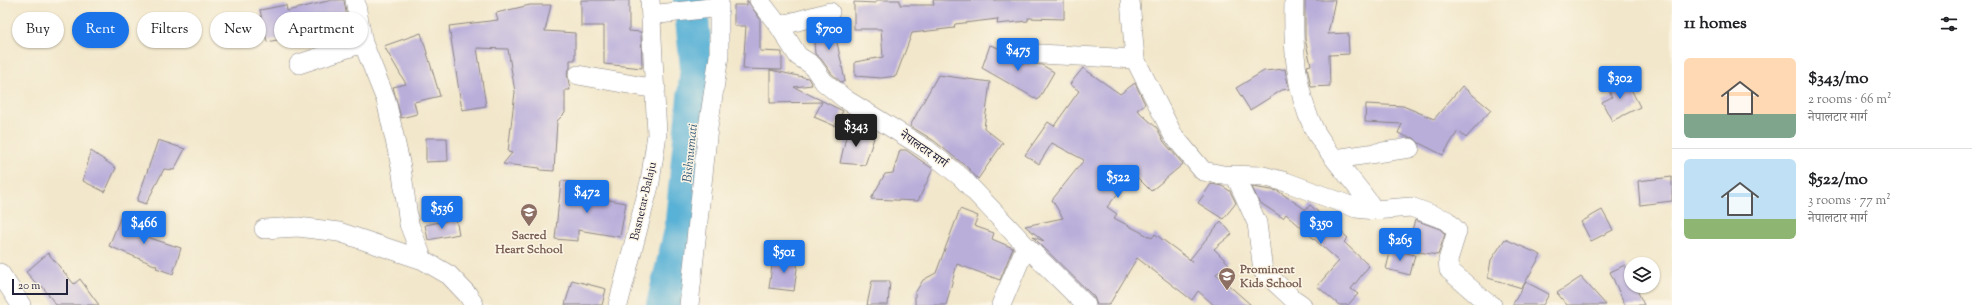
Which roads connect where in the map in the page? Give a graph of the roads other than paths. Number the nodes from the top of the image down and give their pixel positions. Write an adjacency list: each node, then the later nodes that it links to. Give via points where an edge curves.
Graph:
1 (355, 0): 7 (street)
2 (759, 0): 9 (street, नेपालटार मार्ग)
3 (1130, 0): 13 (street)
4 (1294, 0): 18 (street, via 1296,70 1302,98 1314,128)
5 (714, 5): 6 (street); 28 (street, via 720,56 708,128)
6 (656, 9): 16 (street, Basnetar-Balaju)
7 (357, 12)
8 (830, 12): 9 (street)
9 (779, 26): 22 (street, नेपालटार मार्ग, via 798,56 812,65 824,82 845,99 926,149 961,177)
10 (348, 48): 14 (street)
11 (365, 48): 23 (street, via 386,100 401,167 409,224)
12 (1021, 53): 13 (street)
13 (1135, 59): 19 (street, via 1173,135 1203,171)
14 (299, 64)
15 (578, 75): 16 (street)
16 (656, 89): 27 (street, Basnetar-Balaju, via 657,134 650,182)
17 (1410, 148): 18 (street)
18 (1335, 159): 20 (street, via 1361,189)
19 (1234, 175): 20 (street, via 1263,176 1356,208); 31 (street, via 1257,223 1263,270)
20 (1374, 210): 32 (street, via 1411,207 1446,220 1457,231 1448,260 1449,270)
21 (264, 229): 23 (street, via 298,227 339,232)
22 (1026, 246): 29 (street); 30 (street, नेपालटार मार्ग)
23 (423, 260): 26 (street, via 450,275)
24 (0, 273): 25 (street)
25 (21, 305)
26 (474, 305)
27 (618, 305)
28 (689, 305)
29 (1001, 305)
30 (1086, 305)
31 (1302, 305)
32 (1492, 305)

